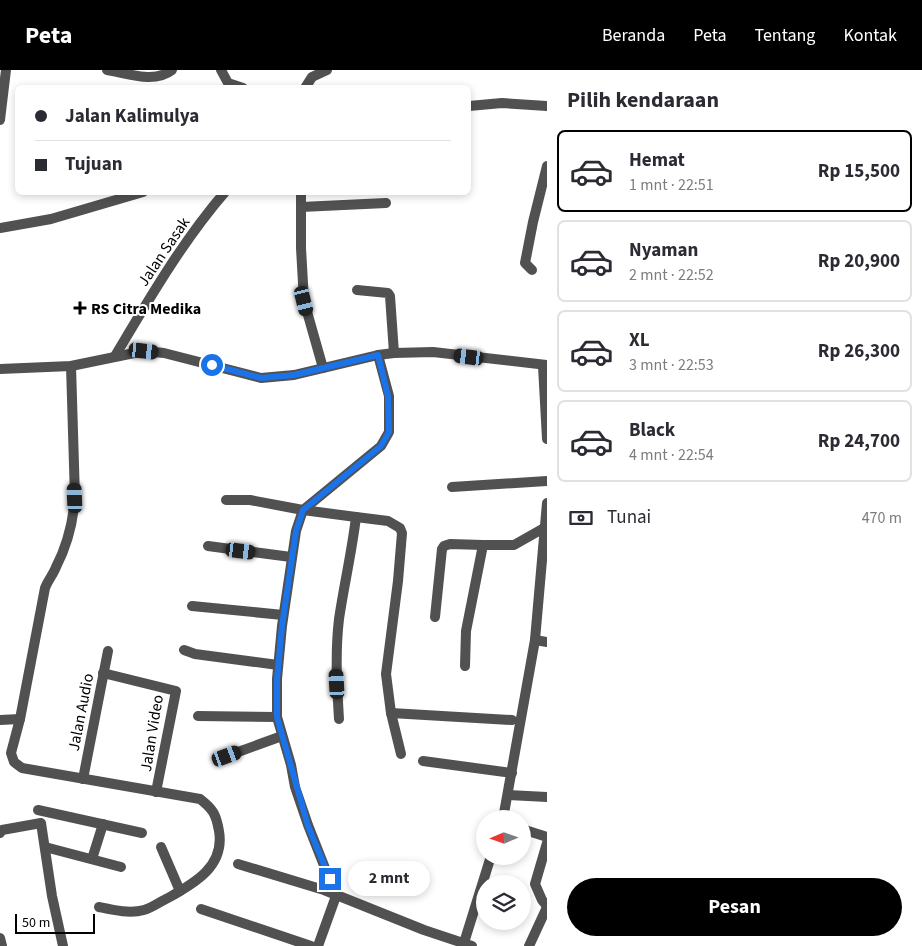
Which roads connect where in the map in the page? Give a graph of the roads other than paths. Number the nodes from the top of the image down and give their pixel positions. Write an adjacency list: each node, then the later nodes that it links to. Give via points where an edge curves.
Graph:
1 (6, 70): 10 (street)
2 (106, 70): 3 (street, via 153,78)
3 (172, 70)
4 (222, 70): 7 (street, via 228,83)
5 (327, 70): 6 (street)
6 (312, 74)
7 (234, 85)
8 (471, 106): 9 (street, via 502,103)
9 (547, 106)
10 (0, 120)
11 (547, 166): 18 (street, via 526,263)
12 (132, 195): 17 (street, via 51,219)
13 (223, 195): 22 (street, Jalan Sasak, via 156,286)
14 (302, 195): 16 (street)
15 (386, 203): 16 (street)
16 (302, 207): 25 (street, via 304,301)
17 (0, 228)
18 (532, 270)
19 (357, 290): 20 (street, via 390,296)
20 (394, 353): 21 (street); 24 (street, via 433,352)
21 (378, 355): 25 (street); 32 (street, via 388,396 389,432 381,446)
22 (115, 356): 23 (street); 25 (street, via 144,351 164,353 261,378)
23 (71, 366): 26 (street); 51 (street, via 74,512 63,552 45,588)
24 (545, 366): 27 (street)
25 (322, 368)
26 (0, 369)
27 (547, 439)
28 (547, 481): 29 (street)
29 (452, 487)
30 (226, 500): 32 (street, via 250,500)
31 (547, 503): 34 (street)
32 (303, 510): 33 (street); 37 (street)
33 (356, 517): 48 (street, via 388,521 400,528 402,534 386,674); 52 (street, via 340,619 336,667)
34 (544, 528): 35 (street, via 514,545); 41 (street)
35 (483, 545): 40 (street, via 444,546); 46 (street, via 466,631)
36 (208, 546): 37 (street)
37 (291, 557): 39 (street)
38 (192, 606): 39 (street)
39 (283, 616): 45 (street)
40 (435, 617)
41 (535, 640): 42 (street); 59 (street)
42 (547, 642)
43 (184, 650): 45 (street)
44 (108, 651): 47 (street, Jalan Audio)
45 (278, 665): 50 (street)
46 (465, 666)
47 (103, 673): 60 (street, Jalan Audio); 61 (street, Jalan Video, via 176,691)
48 (391, 713): 54 (street); 56 (street)
49 (198, 716): 50 (street)
50 (277, 717): 55 (street)
51 (20, 719): 53 (street); 60 (street, via 11,753 14,762 22,768)
52 (339, 719)
53 (0, 720)
54 (512, 720)
55 (282, 736): 57 (street); 79 (street, via 308,826)
56 (401, 754)
57 (227, 756)
58 (423, 761): 59 (street)
59 (512, 773): 62 (street)
60 (83, 779): 61 (street)
61 (156, 792): 78 (street, via 200,799 212,808 217,819 222,844 214,863 205,874)
62 (508, 795): 63 (street); 65 (street)
63 (547, 797)
64 (38, 810): 66 (street)
65 (505, 810)
66 (103, 824): 69 (street); 74 (street)
67 (531, 832): 70 (street)
68 (0, 833): 72 (street, via 41,823)
69 (142, 833)
70 (547, 838)
71 (547, 843): 80 (street, via 535,884)
72 (46, 847): 74 (street); 86 (street, via 52,896)
73 (161, 847): 78 (street)
74 (92, 859): 77 (street)
75 (238, 864): 79 (street)
76 (488, 865): 84 (street)
77 (121, 867)
78 (180, 891): 81 (street, via 144,910)
79 (336, 896): 84 (street); 88 (street)
80 (547, 906): 89 (street)
81 (98, 907)
82 (201, 909): 87 (street)
83 (0, 938): 85 (street)
84 (466, 945)
85 (2, 946)
86 (64, 946)
87 (311, 946)
88 (318, 946)
89 (529, 946)

